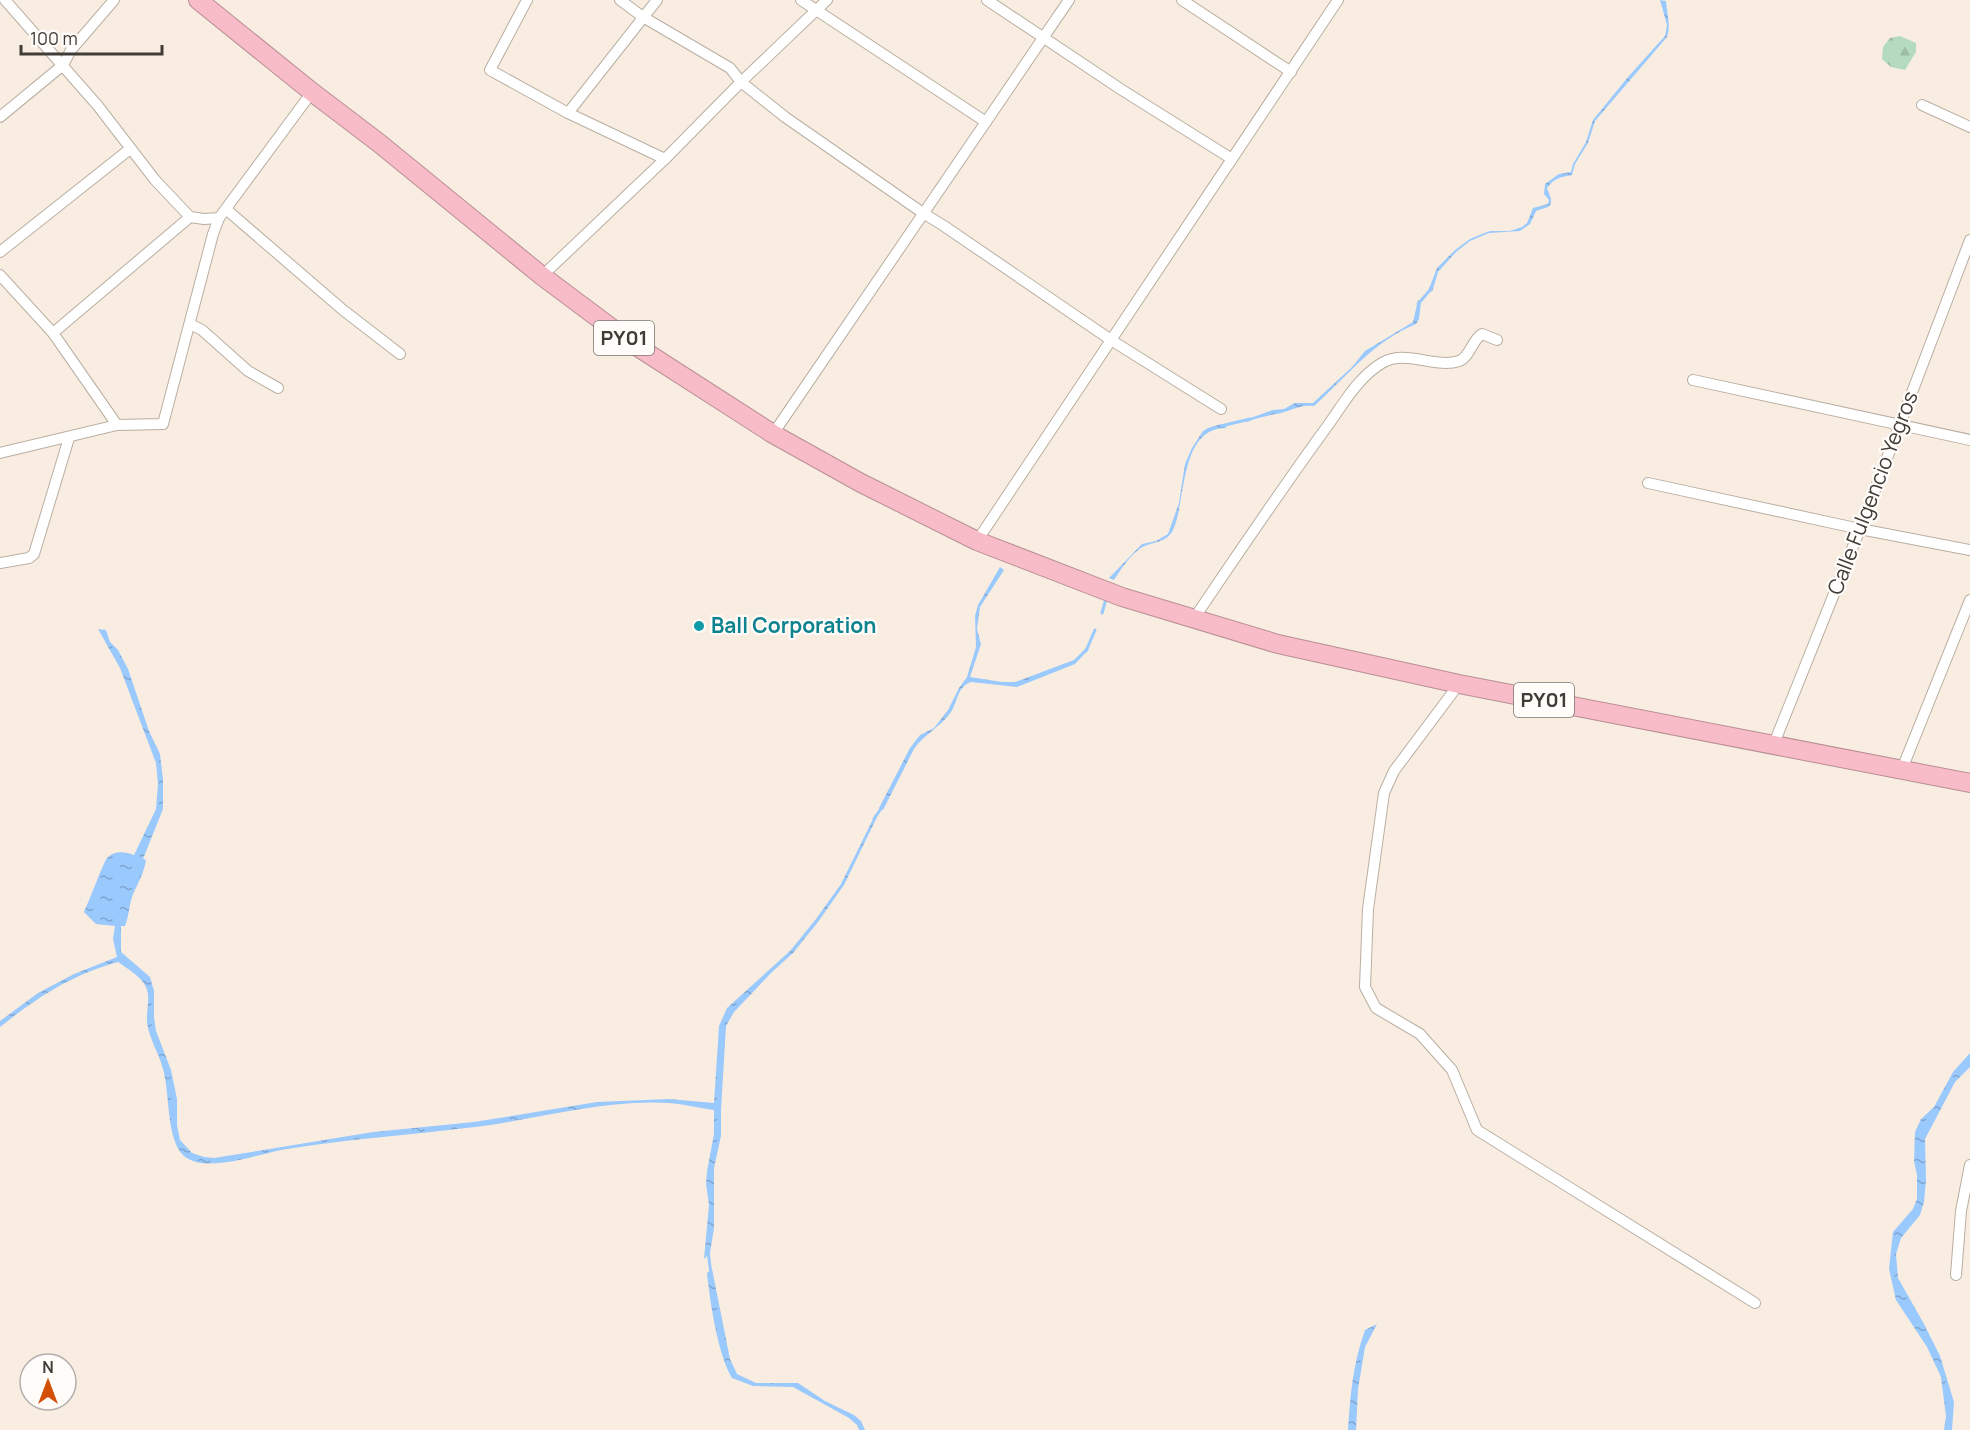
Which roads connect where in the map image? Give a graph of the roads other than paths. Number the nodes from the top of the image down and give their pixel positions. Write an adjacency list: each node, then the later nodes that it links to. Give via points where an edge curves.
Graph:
1 (5, 0): 16 (street)
2 (114, 0): 16 (street)
3 (198, 0): 19 (highway, PY01)
4 (527, 0): 21 (street, via 490,70)
5 (620, 0): 14 (street)
6 (657, 0): 14 (street)
7 (801, 0): 13 (street)
8 (827, 0): 13 (street)
9 (987, 0): 15 (street)
10 (1069, 0): 15 (street)
11 (1182, 0): 17 (street)
12 (1338, 0): 17 (street)
13 (816, 12): 18 (street); 23 (street)
14 (643, 17): 18 (street, via 730,68); 21 (street)
15 (1045, 38): 23 (street); 27 (street)
16 (63, 65): 22 (street); 25 (street)
17 (1291, 72): 27 (street)
18 (741, 82): 26 (street); 28 (street)
19 (312, 92): 29 (street); 34 (highway, PY01)
20 (1922, 105): 24 (street)
21 (568, 113): 26 (street)
22 (0, 117)
23 (986, 122): 28 (street)
24 (1970, 127)
25 (130, 149): 30 (street); 32 (street)
26 (665, 159): 34 (street)
27 (1232, 159): 37 (street)
28 (922, 213): 37 (street); 45 (street)
29 (223, 214): 30 (street, via 204,219); 35 (street, via 213,234); 39 (street)
30 (190, 217): 36 (street)
31 (1970, 240): 43 (street, Calle Fulgencio Yegros)
32 (0, 252)
33 (0, 274): 36 (street)
34 (543, 276): 45 (highway, PY01, via 633,344)
35 (190, 324): 41 (street); 44 (street, via 163,424)
36 (53, 333): 44 (street)
37 (1111, 340): 42 (street); 51 (street)
38 (1497, 340): 55 (street, via 1482,334 1461,360 1398,357 1383,362 1368,374 1298,465)
39 (400, 354)
40 (1693, 380): 43 (street)
41 (278, 388)
42 (1221, 408)
43 (1899, 424): 47 (street); 50 (street, Calle Fulgencio Yegros)
44 (117, 425): 46 (street)
45 (773, 434): 51 (highway, PY01)
46 (69, 438): 48 (street); 53 (street, via 34,554)
47 (1970, 441)
48 (0, 453)
49 (1648, 483): 50 (street)
50 (1860, 529): 52 (street); 57 (street, Calle Fulgencio Yegros)
51 (977, 541): 55 (highway, PY01, via 1122,597)
52 (1970, 550)
53 (0, 563)
54 (1970, 600): 58 (street)
55 (1194, 620): 56 (highway, PY01, via 1286,646)
56 (1459, 684): 57 (highway, PY01); 64 (street, via 1395,771 1384,793 1368,909 1365,987 1376,1008 1420,1034 1452,1070 1477,1130)
57 (1773, 746): 58 (highway, PY01)
58 (1902, 769): 59 (highway, PY01)
59 (1970, 783)
60 (1970, 1165): 61 (street)
61 (1958, 1246): 62 (street); 63 (street)
62 (1970, 1248)
63 (1956, 1275)
64 (1755, 1303)

